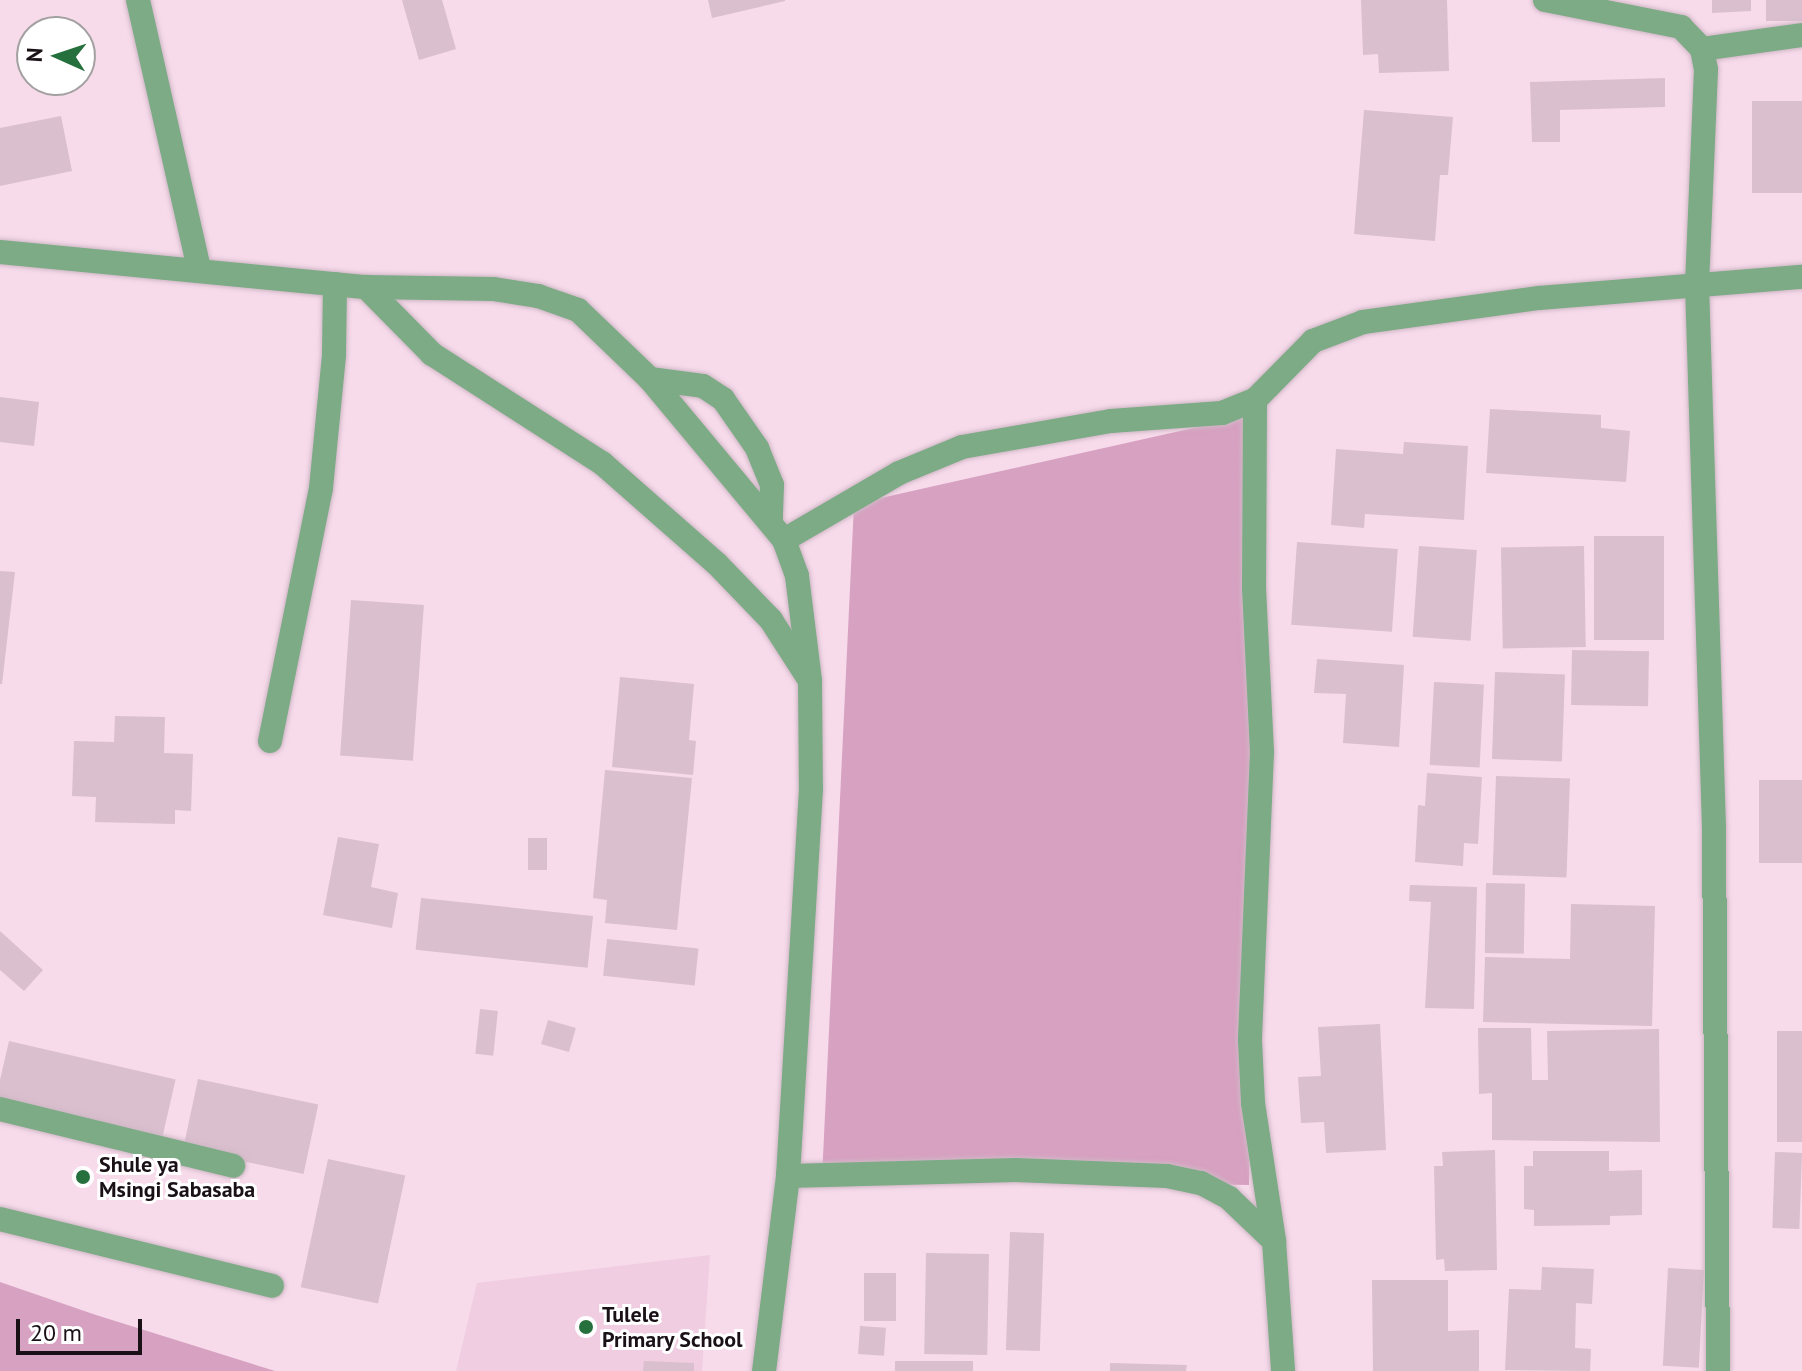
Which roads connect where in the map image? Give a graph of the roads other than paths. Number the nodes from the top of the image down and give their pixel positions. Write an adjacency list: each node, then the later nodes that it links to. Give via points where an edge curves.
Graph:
1 (138, 0): 6 (street)
2 (1545, 0): 4 (street, via 1681,27)
3 (1802, 35): 4 (street)
4 (1702, 49): 9 (street, via 1706,96)
5 (0, 252): 6 (street)
6 (199, 269): 8 (street)
7 (1802, 277): 9 (street)
8 (335, 284): 10 (street); 15 (street, via 321,488)
9 (1697, 284): 12 (street, via 1363,322 1313,341); 22 (street)
10 (366, 287): 11 (street, via 493,289 538,296 578,310); 14 (street, via 432,354 602,463 717,564 771,620)
11 (650, 379): 13 (street); 13 (street, via 684,381 723,399 757,448 772,485)
12 (1255, 400): 13 (street, via 1222,413 1111,421 962,447); 20 (street, via 1254,603 1262,752 1250,1041 1253,1103)
13 (778, 532): 14 (street, via 797,576)
14 (810, 681): 18 (street, via 811,789)
15 (270, 741)
16 (0, 1109): 17 (street)
17 (233, 1166)
18 (788, 1176): 20 (street, via 1016,1170 1167,1176 1201,1183 1229,1198); 23 (street)
19 (0, 1219): 21 (street)
20 (1274, 1241): 24 (street)
21 (272, 1286)
22 (1723, 1370)
23 (764, 1371)
24 (1283, 1371)

